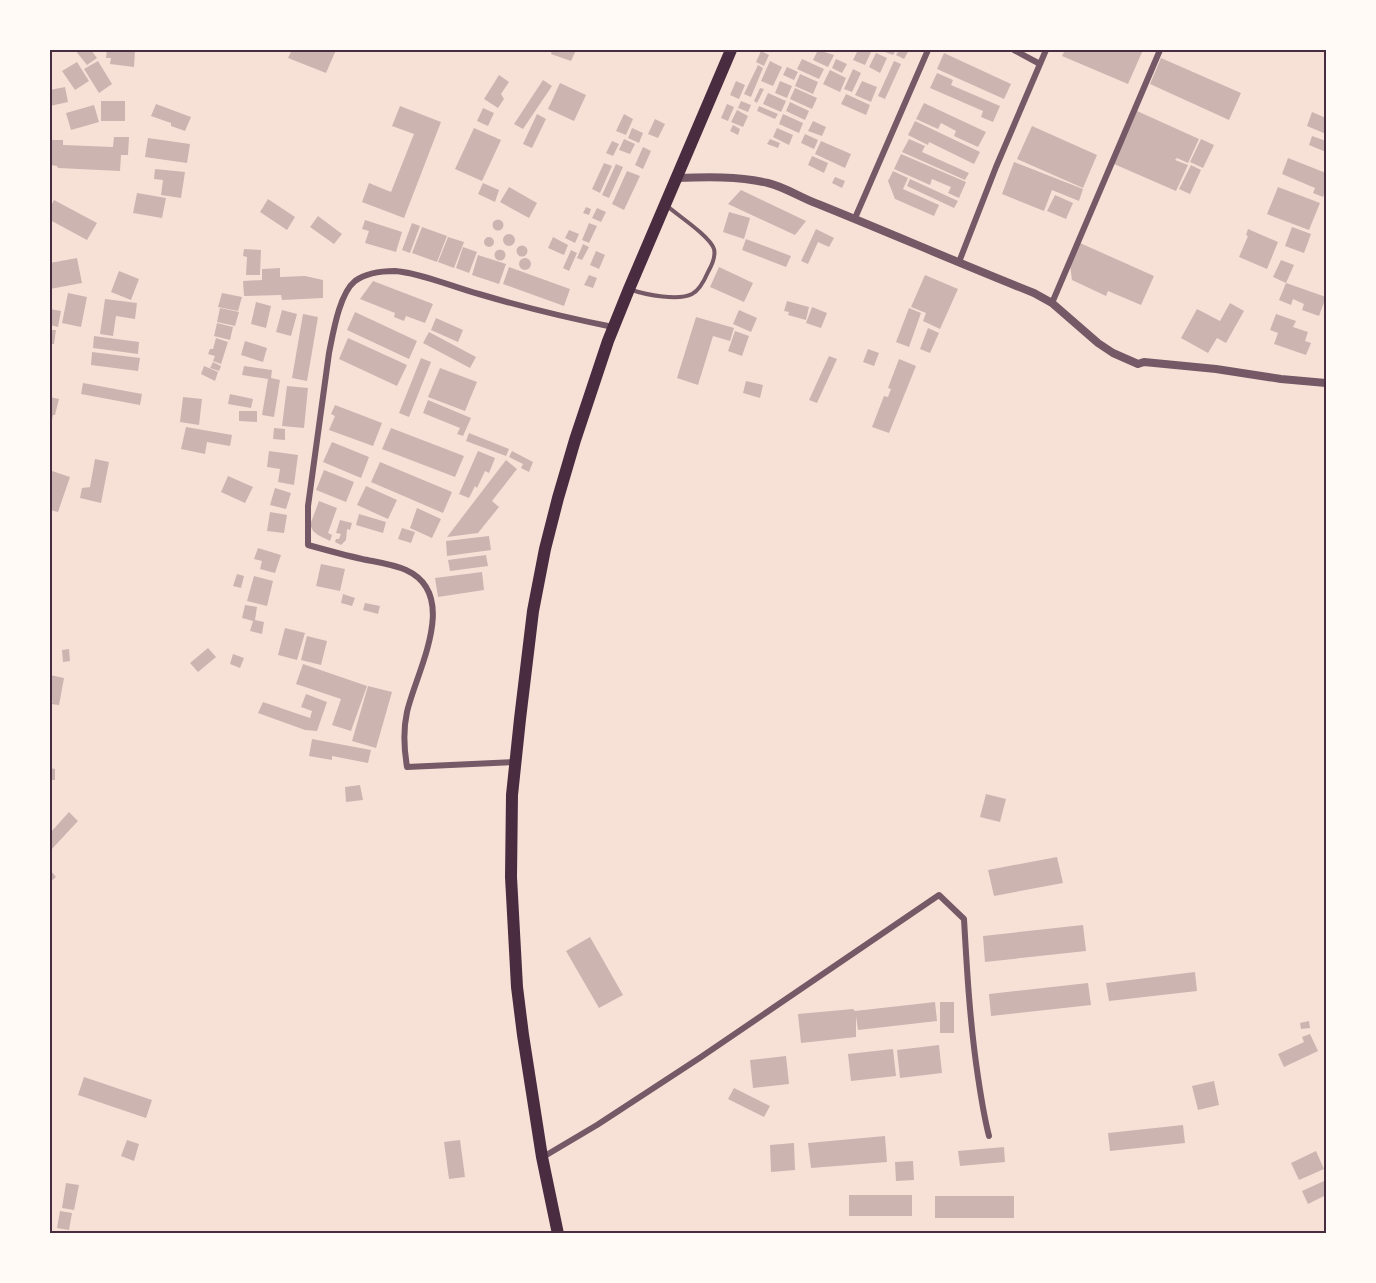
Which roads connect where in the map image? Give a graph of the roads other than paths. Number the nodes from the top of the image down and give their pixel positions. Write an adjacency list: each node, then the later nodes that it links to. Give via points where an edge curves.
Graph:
1 (731, 50): 7 (highway)
2 (928, 50): 9 (street)
3 (1014, 50): 6 (street)
4 (1046, 50): 6 (street)
5 (1160, 50): 12 (street)
6 (1040, 64): 10 (street)
7 (676, 178): 8 (highway); 9 (street, via 770,183)
8 (665, 205): 11 (highway); 11 (lane, via 710,242 715,254 712,263 698,290 691,295 648,295)
9 (855, 218): 10 (street)
10 (959, 262): 12 (street)
11 (629, 289): 13 (highway)
12 (1052, 303): 14 (street, via 1098,343 1138,364)
13 (614, 327): 15 (highway, via 575,440 545,549 533,610); 15 (street, via 410,273 383,271 353,283 343,301 328,353 310,488 308,546 406,570 419,577 429,591 432,629 407,713 407,767)
14 (1326, 383)
15 (515, 762): 17 (highway, via 511,877 517,987)
16 (989, 1136): 17 (street, via 968,998 964,919 939,895 701,1057)
17 (542, 1157): 18 (highway)
18 (558, 1233)

